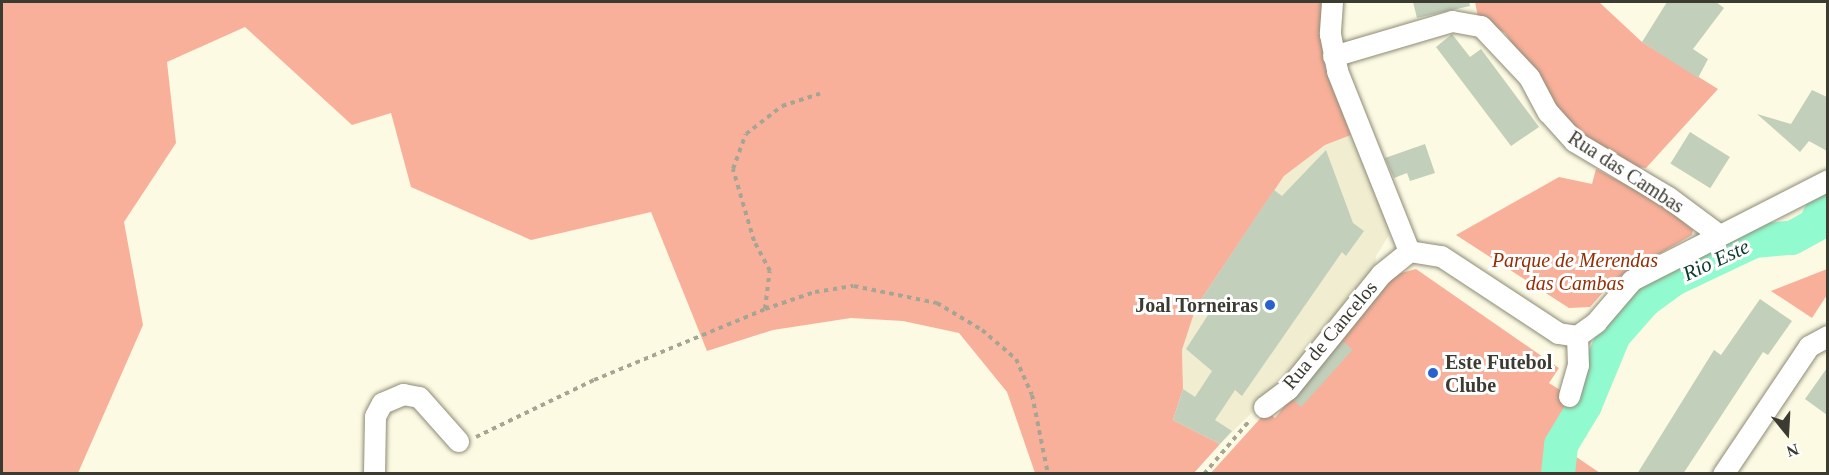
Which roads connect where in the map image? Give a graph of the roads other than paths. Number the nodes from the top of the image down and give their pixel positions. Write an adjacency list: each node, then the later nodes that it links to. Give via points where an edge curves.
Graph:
1 (1332, 2): 2 (street)
2 (1333, 56): 4 (street, Rua das Cambas, via 1452,21 1482,26 1529,76 1548,112 1574,141 1668,197); 5 (street, via 1360,138)
3 (1827, 180): 4 (street)
4 (1718, 234): 6 (street, via 1632,280 1596,322)
5 (1409, 251): 6 (street, via 1441,256 1558,333); 9 (street, Rua de Cancelos, via 1381,274 1288,389)
6 (1577, 336): 8 (street, via 1578,364)
7 (1827, 336): 12 (street, via 1809,346)
8 (1569, 396)
9 (1264, 407)
10 (458, 441): 11 (street, via 419,397 403,394 382,402 375,416)
11 (374, 474)
12 (1723, 474)

